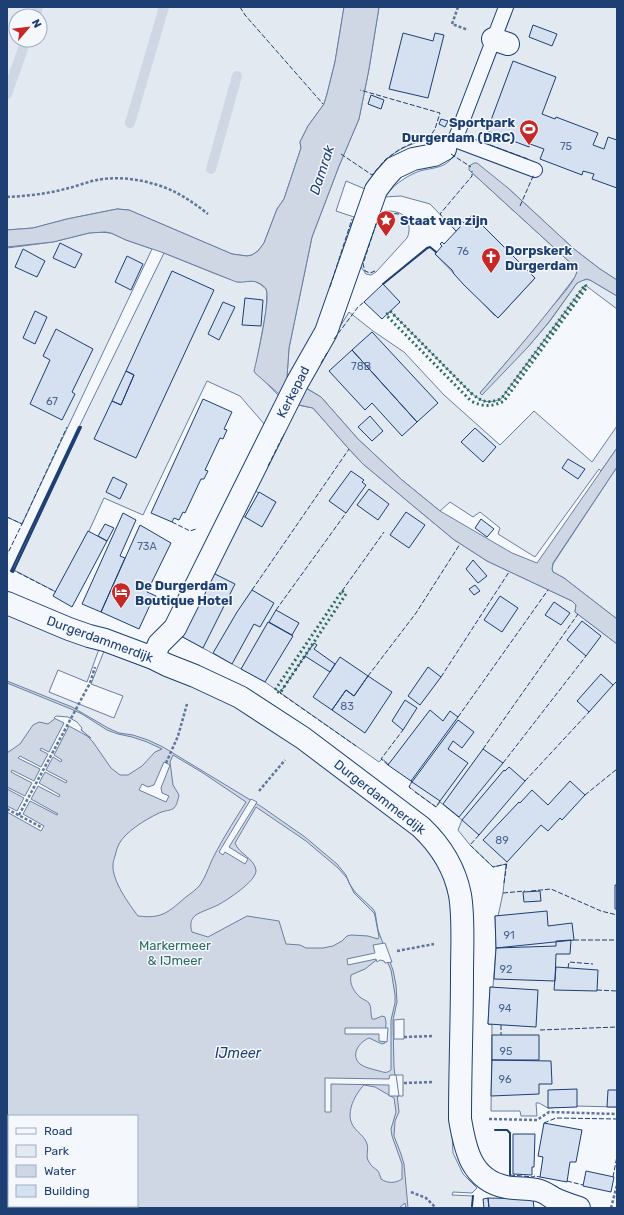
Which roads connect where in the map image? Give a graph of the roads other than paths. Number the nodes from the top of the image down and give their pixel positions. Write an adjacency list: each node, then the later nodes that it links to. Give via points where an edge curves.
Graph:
1 (506, 7): 2 (lane, via 501,41)
2 (450, 145): 3 (lane); 5 (street, Kerkepad, via 434,155 413,159 394,168 376,190 326,332 293,392 175,628 158,644)
3 (535, 170)
4 (7, 604): 5 (street, Durgerdammerdijk)
5 (153, 658): 6 (street, Durgerdammerdijk, via 257,707 303,738 421,827 433,840 456,882 461,904 460,1119 468,1155 481,1174 498,1185 537,1190)
6 (579, 1208)

